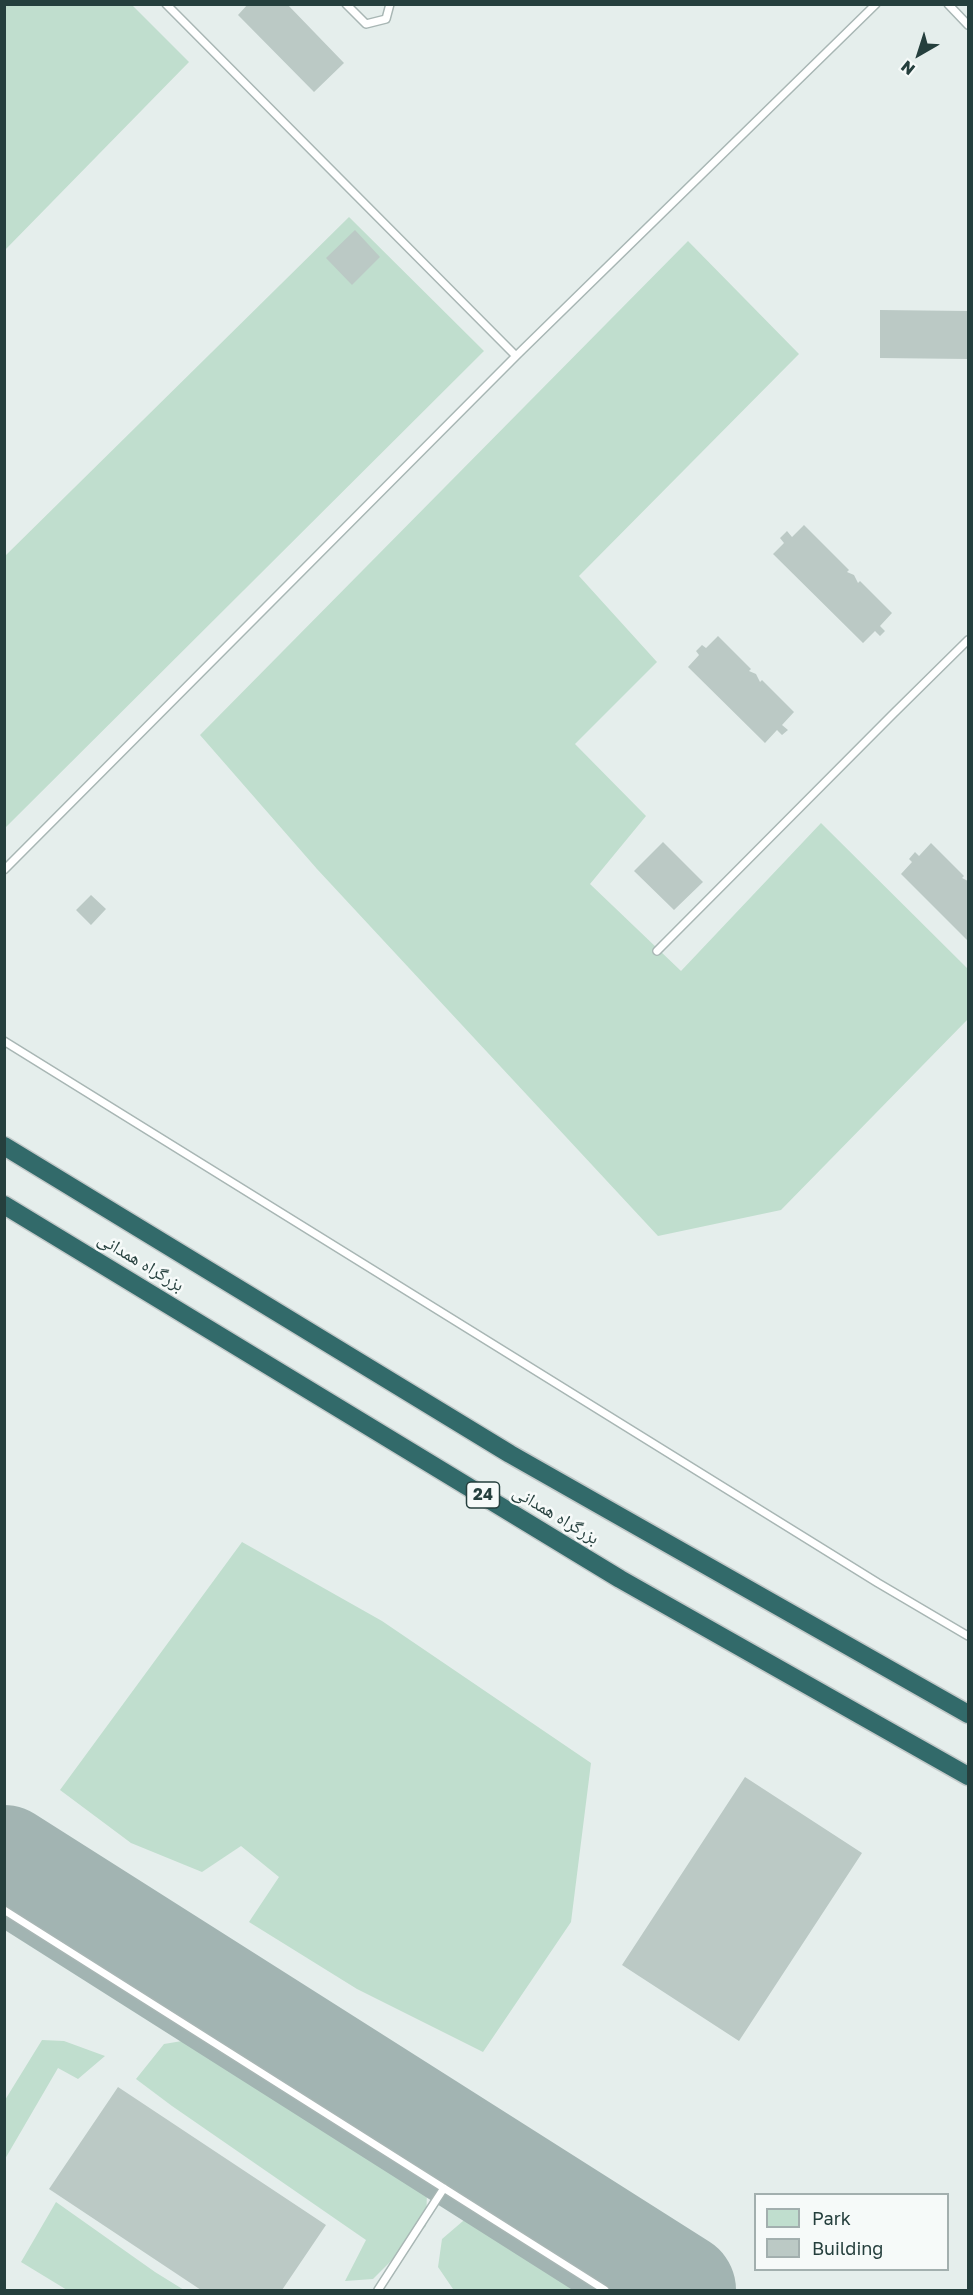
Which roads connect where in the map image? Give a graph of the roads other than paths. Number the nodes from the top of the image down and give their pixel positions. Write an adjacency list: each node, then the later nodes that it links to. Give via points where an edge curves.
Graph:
1 (166, 4): 7 (lane)
2 (346, 4): 3 (lane, via 366,24 386,19)
3 (390, 4)
4 (876, 4): 7 (lane)
5 (948, 4): 6 (lane)
6 (969, 25)
7 (516, 356): 9 (lane)
8 (969, 640): 10 (lane)
9 (4, 870)
10 (657, 951)
11 (4, 1041): 14 (lane, via 867,1577)
12 (4, 1146): 15 (highway, بزرگراه همدانی, via 510,1454)
13 (4, 1205): 16 (highway, بزرگراه همدانی / 24, via 620,1579)
14 (969, 1636)
15 (969, 1714)
16 (969, 1776)
17 (4, 1910): 18 (lane)
18 (444, 2188): 19 (lane); 20 (lane)
19 (378, 2290)
20 (605, 2290)

